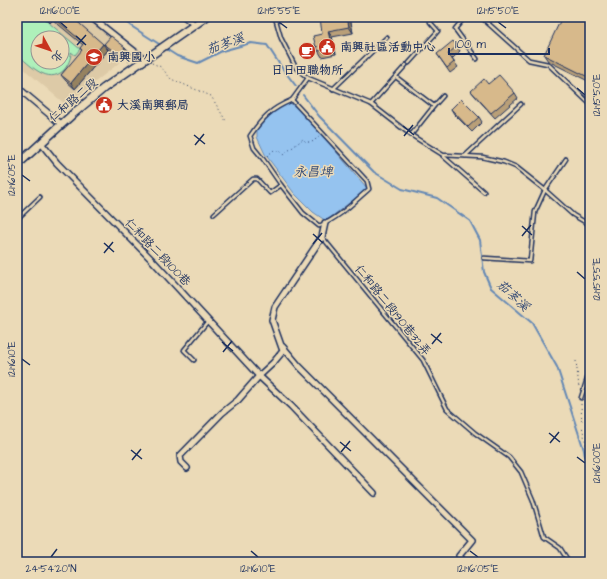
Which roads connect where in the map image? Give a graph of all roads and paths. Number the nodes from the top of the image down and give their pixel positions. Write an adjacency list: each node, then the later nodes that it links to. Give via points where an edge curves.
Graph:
1 (91, 17): 11 (street)
2 (185, 17): 8 (street)
3 (206, 17): 8 (main road, 仁和路二段)
4 (275, 17): 17 (lane, via 281,38 296,68)
5 (435, 17): 16 (lane, via 430,22 438,31)
6 (465, 17): 12 (lane, via 455,29)
7 (481, 17): 24 (lane, via 529,60 548,64)
8 (195, 25): 11 (main road, 仁和路二段)
9 (387, 37): 19 (lane)
10 (134, 56): 13 (path)
11 (144, 59): 15 (path); 27 (main road, 仁和路二段)
12 (477, 59)
13 (128, 60)
14 (162, 65): 15 (path)
15 (159, 66): 26 (path, via 171,79 211,96)
16 (396, 77): 22 (lane); 25 (lane)
17 (308, 78): 19 (lane); 21 (lane)
18 (17, 87): 27 (street)
19 (332, 89): 22 (lane)
20 (443, 96): 25 (lane)
21 (292, 100): 28 (lane); 33 (lane, via 272,110 250,136 254,148)
22 (371, 104): 29 (lane)
23 (521, 104): 32 (lane)
24 (590, 104)
25 (434, 106): 29 (lane)
26 (226, 121)
27 (61, 124): 30 (main road, 仁和路二段)
28 (323, 134): 33 (path, via 312,142 303,139 283,155 274,150); 42 (lane, via 367,181 369,189 346,210)
29 (411, 134): 31 (lane)
30 (41, 143): 35 (main road, 仁和路二段); 46 (street, 仁和路二段100巷, via 57,163)
31 (443, 155): 32 (lane); 38 (lane)
32 (464, 156): 37 (lane, via 482,157 516,167)
33 (263, 159): 36 (lane)
34 (566, 159): 37 (lane)
35 (17, 165)
36 (281, 185): 40 (lane, via 270,194 256,179 253,180); 42 (lane, via 303,213 319,226)
37 (545, 190): 43 (lane, via 573,215); 45 (lane, via 536,212 530,261)
38 (484, 192)
39 (40, 197): 41 (lane)
40 (214, 214)
41 (17, 219)
42 (325, 223): 44 (street)
43 (590, 225)
44 (322, 237): 47 (street, via 275,307 272,320); 57 (lane, 仁和路二段190巷32弄, via 423,360 447,409 509,457 522,472 544,537 560,548)
45 (484, 258)
46 (208, 321): 48 (lane, via 184,350); 51 (street, 仁和路二段100巷)
47 (282, 347): 51 (street, via 283,351 279,357); 56 (street, via 472,540 459,556)
48 (194, 360)
49 (576, 361): 52 (path)
50 (590, 370): 52 (lane)
51 (259, 376): 54 (street, via 180,456 180,462); 55 (street, 仁和路二段100巷)
52 (581, 398): 53 (path, via 582,426)
53 (590, 464)
54 (187, 468)
55 (374, 493)
56 (464, 562)
57 (569, 562)

